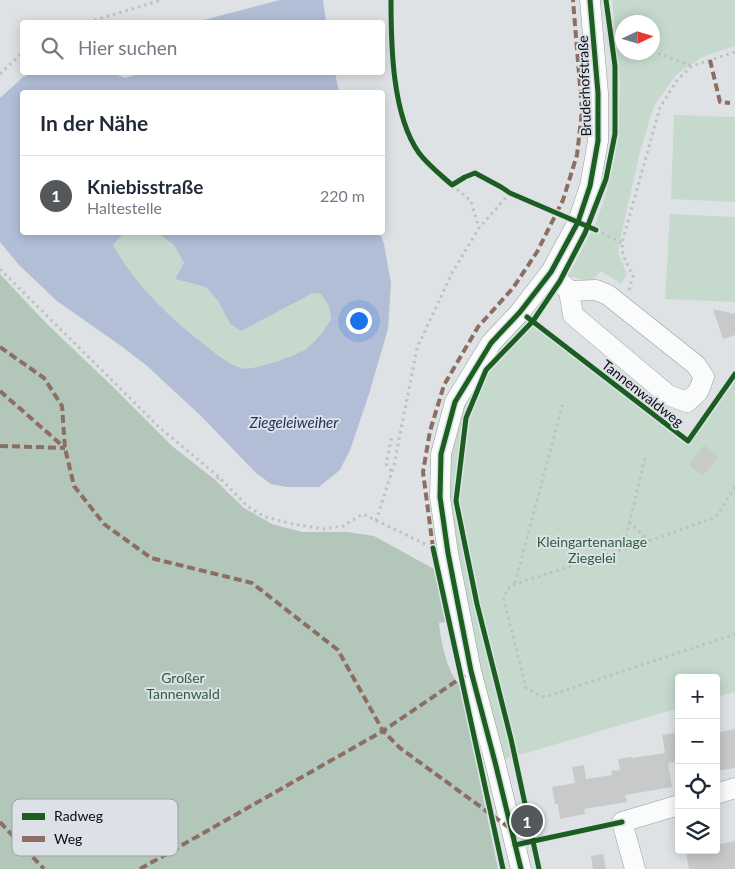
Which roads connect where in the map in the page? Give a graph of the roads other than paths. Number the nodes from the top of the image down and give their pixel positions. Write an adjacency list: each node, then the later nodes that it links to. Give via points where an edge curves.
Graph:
1 (590, 0): 2 (street, Bruderhofstraße, via 598,93 598,141 590,186 578,222)
2 (551, 272): 3 (street); 7 (street, Bruderhofstraße, via 491,343 455,402 441,454 440,497 448,553 471,671)
3 (569, 290): 3 (street, via 572,314 668,395 687,402 698,392 704,378 696,365 619,303 596,290)
4 (735, 788): 5 (street)
5 (720, 793)
6 (675, 806): 8 (street, via 622,822)
7 (521, 869)
8 (635, 869)

